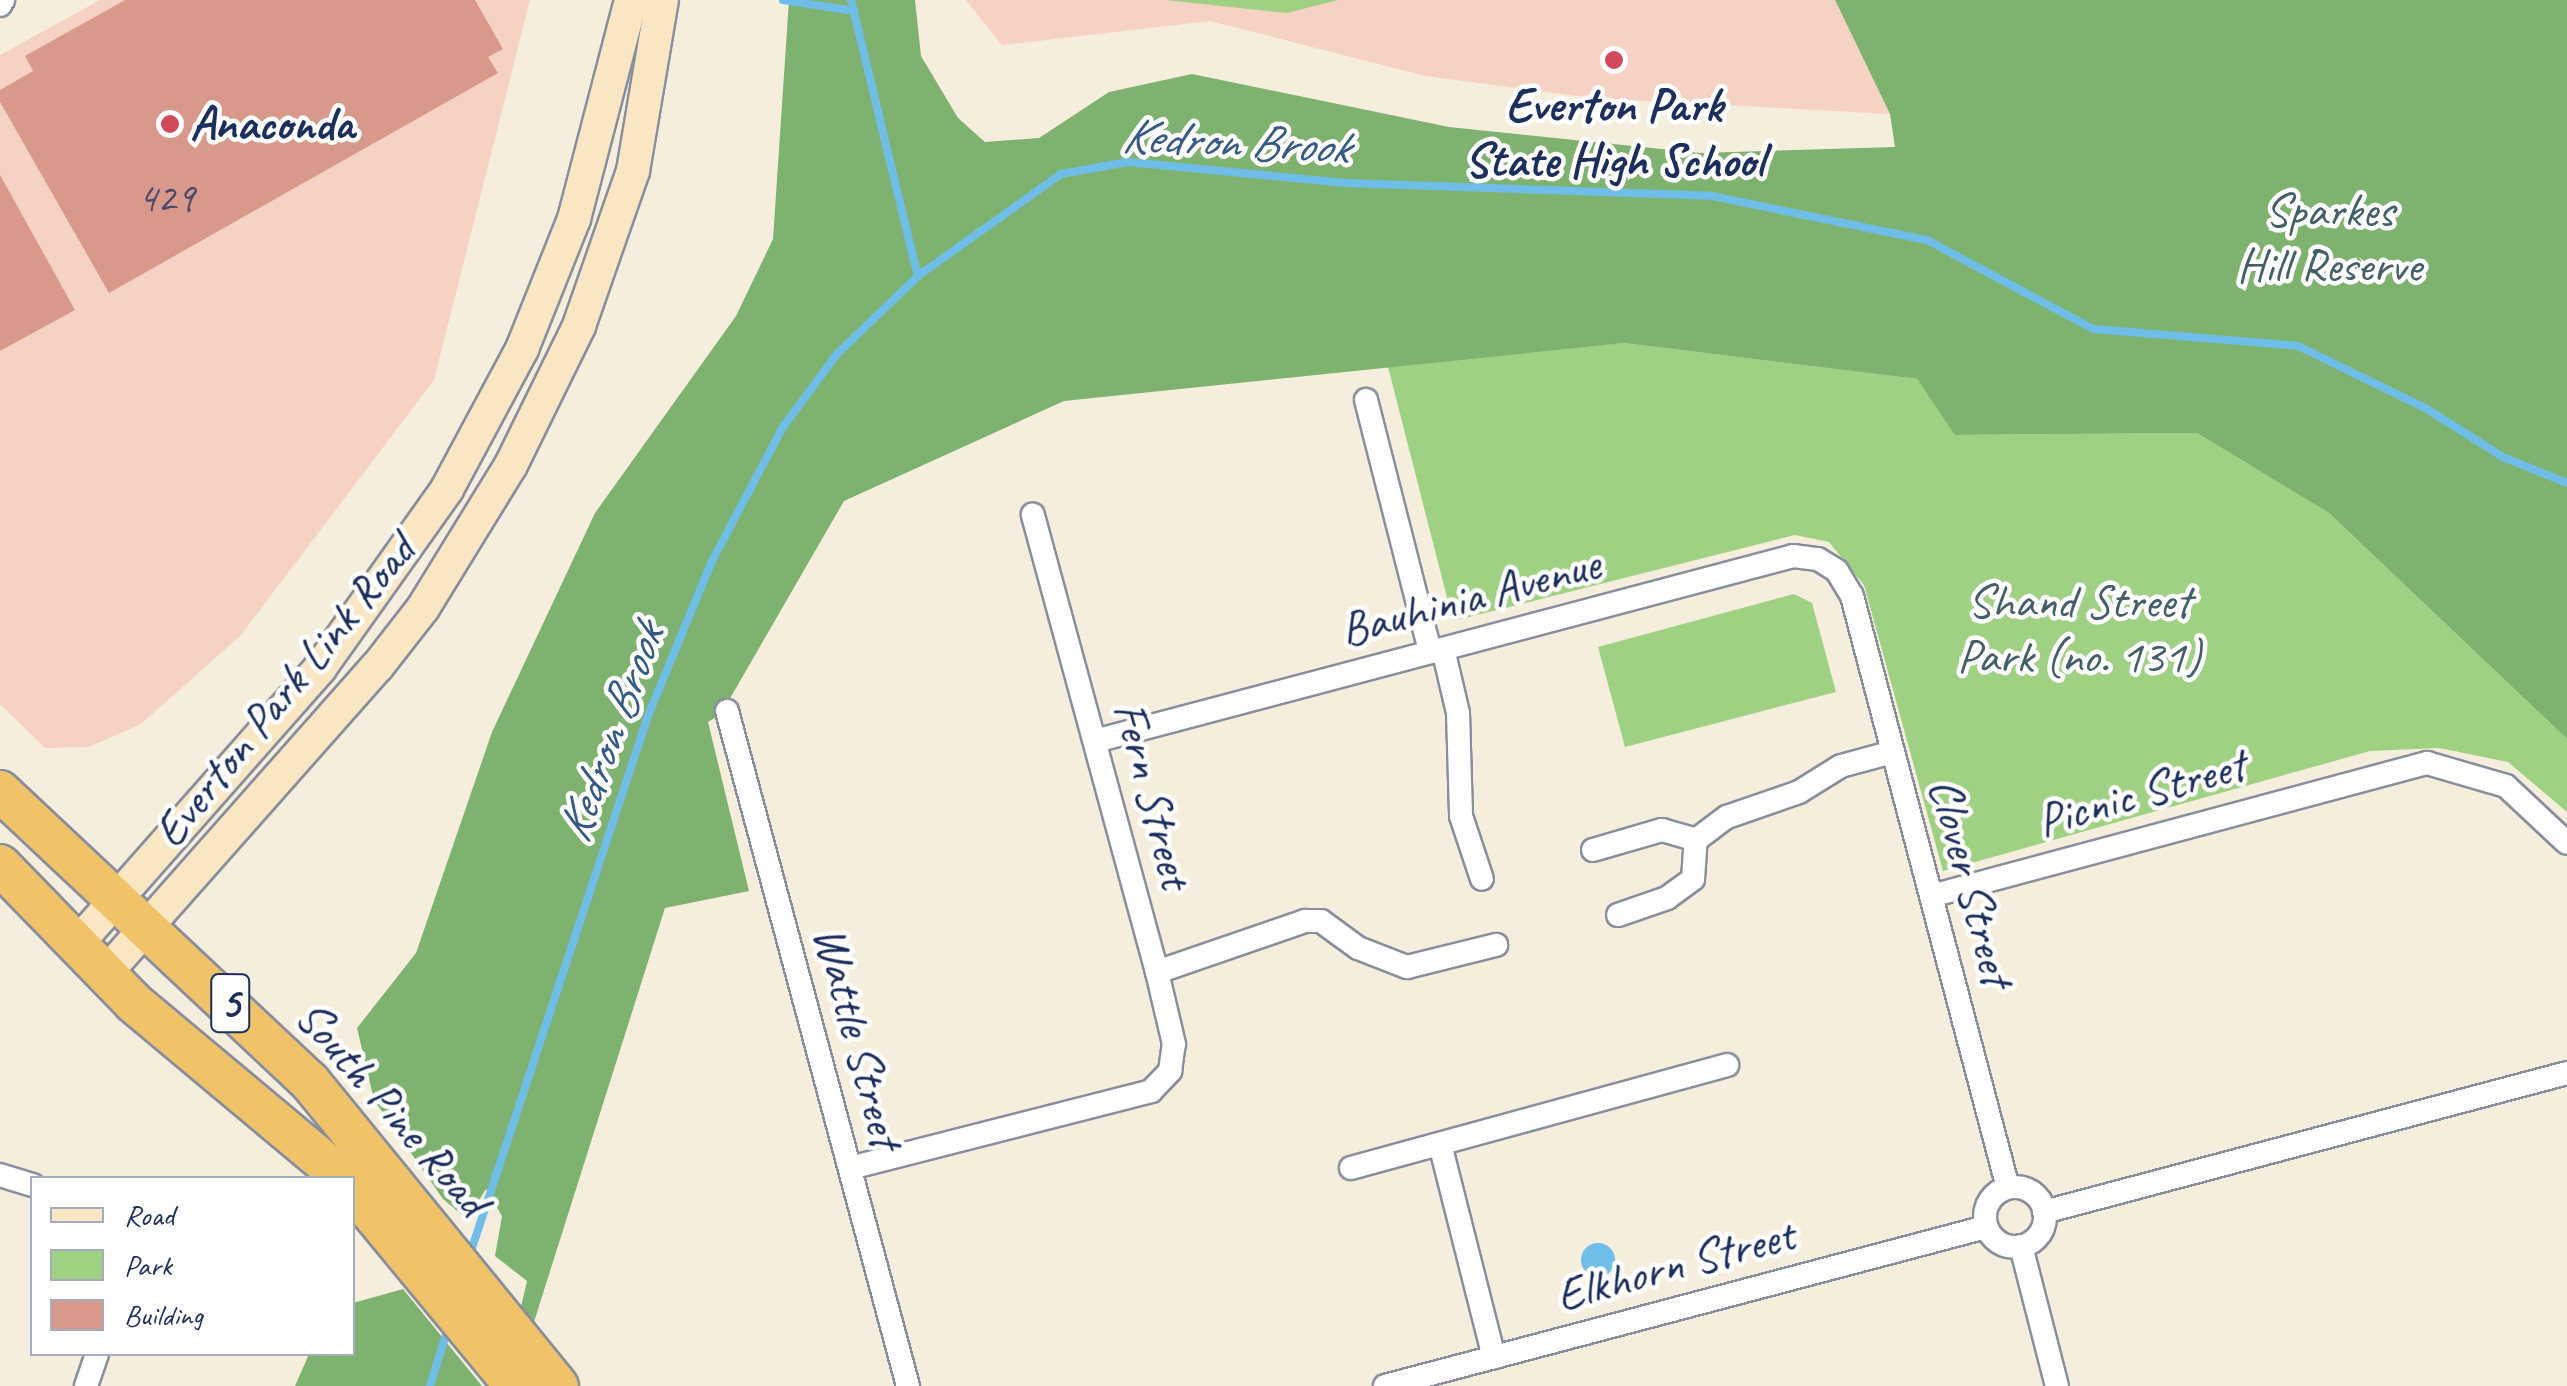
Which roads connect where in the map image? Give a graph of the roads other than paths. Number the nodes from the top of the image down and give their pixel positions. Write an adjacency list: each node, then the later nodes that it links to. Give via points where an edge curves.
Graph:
1 (631, 0): 17 (main road, Everton Park Link Road, via 574,219 522,349 474,443 368,608)
2 (662, 0): 19 (main road, Everton Park Link Road, via 634,171 579,326 511,465 400,638)
3 (1366, 400): 6 (street)
4 (1033, 515): 8 (street, Fern Street)
5 (1852, 596): 6 (street, Bauhinia Avenue, via 1837,571 1818,559 1793,556); 9 (street, Clover Street)
6 (1436, 650): 8 (street, Bauhinia Avenue); 15 (street, via 1458,714 1461,816)
7 (727, 711): 27 (street, Wattle Street)
8 (1094, 741): 22 (street, Fern Street)
9 (1893, 752): 11 (street, via 1842,766 1799,792 1727,816); 16 (street, Clover Street)
10 (0, 792): 17 (highway, South Pine Road / 5)
11 (1696, 840): 13 (street, via 1662,830); 18 (street, via 1693,879 1666,898)
12 (2567, 842): 16 (street, Picnic Street, via 2506,786 2428,763)
13 (1594, 850)
14 (0, 865): 20 (highway, South Pine Road / 5)
15 (1482, 879)
16 (1931, 896): 32 (street, Clover Street)
17 (116, 901): 19 (highway, South Pine Road / 5); 20 (main road, Everton Park Link Road)
18 (1618, 916)
19 (146, 928): 23 (main road, Everton Park Link Road); 39 (highway, South Pine Road / 5, via 278,1049 404,1194)
20 (76, 945): 23 (highway, South Pine Road / 5)
21 (1496, 945): 22 (street, via 1407,967 1358,948 1321,921 1305,921)
22 (1157, 972): 27 (street, Fern Street, via 1174,1044 1170,1071 1151,1091)
23 (105, 974): 30 (highway, South Pine Road / 5)
24 (1727, 1065): 26 (street)
25 (2567, 1073): 34 (street)
26 (1440, 1144): 28 (street); 38 (street)
27 (850, 1168): 42 (street, Wattle Street)
28 (1351, 1168)
29 (0, 1175): 31 (street)
30 (341, 1176)
31 (30, 1184)
32 (2008, 1188): 34 (street, via 2027,1190); 35 (street, via 1988,1203)
33 (355, 1191): 39 (highway, South Pine Road / 5)
34 (2044, 1212): 36 (street, via 2042,1230)
35 (1986, 1226): 36 (street, via 1996,1241); 38 (street, Elkhorn Street)
36 (2021, 1246): 44 (street)
37 (96, 1356): 40 (street)
38 (1494, 1357): 43 (street, Elkhorn Street)
39 (512, 1364): 41 (highway, South Pine Road / 5)
40 (86, 1386)
41 (558, 1386)
42 (908, 1386)
43 (1385, 1386)
44 (2057, 1386)

